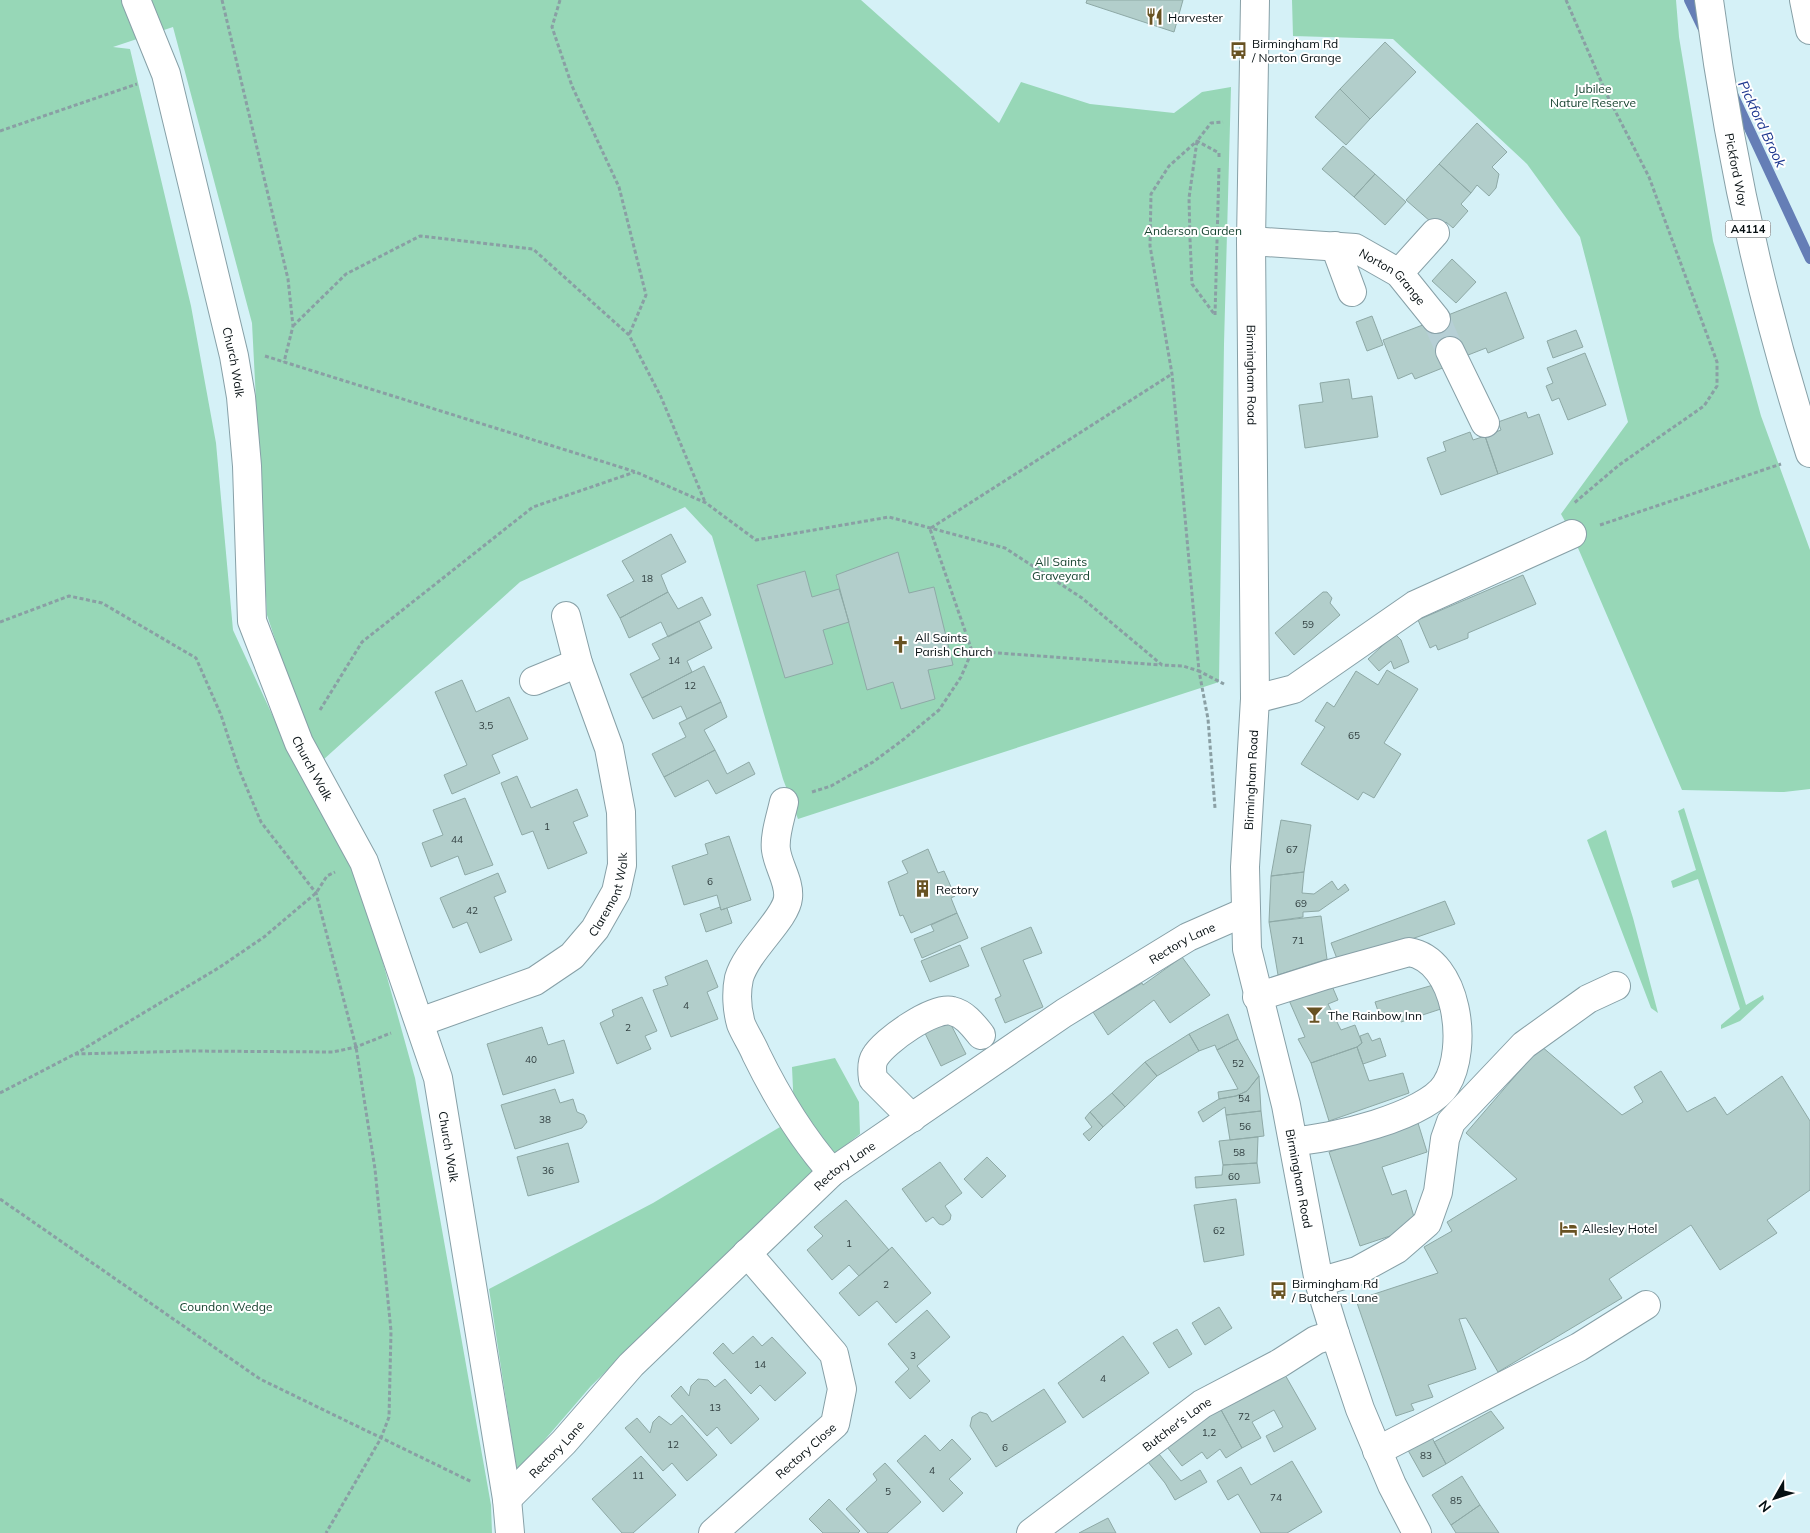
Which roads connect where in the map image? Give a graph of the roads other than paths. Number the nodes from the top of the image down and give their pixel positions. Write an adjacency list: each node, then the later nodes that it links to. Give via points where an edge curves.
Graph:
1 (136, 0): 24 (main road, Church Walk, via 166,74 234,356 247,466 252,621 299,743 364,862)
2 (1255, 0): 7 (main road, Birmingham Road)
3 (1709, 0): 14 (main road, Pickford Way / A4114, via 1746,218 1781,364)
4 (1804, 0): 5 (main road)
5 (1810, 30)
6 (1435, 232): 9 (main road)
7 (1252, 241): 8 (main road, Norton Grange); 19 (main road, Birmingham Road)
8 (1335, 246): 9 (main road, Norton Grange, via 1355,248); 10 (main road)
9 (1399, 273): 11 (main road, Norton Grange)
10 (1352, 292)
11 (1436, 319)
12 (1450, 351): 13 (main road)
13 (1485, 423)
14 (1810, 453)
15 (1561, 539): 19 (main road, via 1415,605 1294,689)
16 (566, 616): 17 (main road, Claremont Walk)
17 (578, 663): 18 (main road); 24 (main road, Claremont Walk, via 608,748 621,812 622,865 616,892 595,928 572,956 535,981)
18 (534, 681)
19 (1254, 699): 21 (main road, Birmingham Road)
20 (784, 802): 28 (main road, via 775,848 788,886 788,897 785,908 752,950 739,978 737,1006 741,1024 767,1075 808,1146)
21 (1245, 912): 23 (main road, Birmingham Road, via 1246,949); 26 (main road, Rectory Lane, via 1188,937 1072,1008)
22 (1616, 986): 30 (main road, via 1588,999 1524,1045 1450,1122 1438,1192 1427,1223 1397,1249 1357,1271)
23 (1257, 997): 27 (main road, Birmingham Road, via 1270,1032); 27 (main road, via 1409,952 1420,954 1434,965 1454,1000 1457,1025 1454,1059 1446,1085 1437,1095 1423,1106 1397,1117 1326,1137)
24 (420, 1022): 34 (main road, Church Walk, via 438,1078)
25 (981, 1035): 26 (main road, via 966,1018 952,1011 939,1010 880,1049 874,1059 873,1079)
26 (912, 1118): 28 (main road, Rectory Lane)
27 (1293, 1140): 30 (main road, Birmingham Road)
28 (832, 1172): 29 (main road, Rectory Lane)
29 (747, 1253): 34 (main road, Rectory Lane, via 631,1365 564,1442); 36 (main road, Rectory Close, via 834,1354 842,1389 835,1424)
30 (1320, 1282): 32 (main road, Birmingham Road)
31 (1646, 1305): 33 (main road, via 1579,1347)
32 (1334, 1334): 33 (main road, Birmingham Road); 37 (main road, Butcher's Lane, via 1316,1340 1280,1364 1202,1404)
33 (1377, 1451): 38 (main road, Birmingham Road)
34 (507, 1499): 35 (main road, Church Walk)
35 (510, 1533)
36 (713, 1533)
37 (1031, 1533)
38 (1417, 1533)

